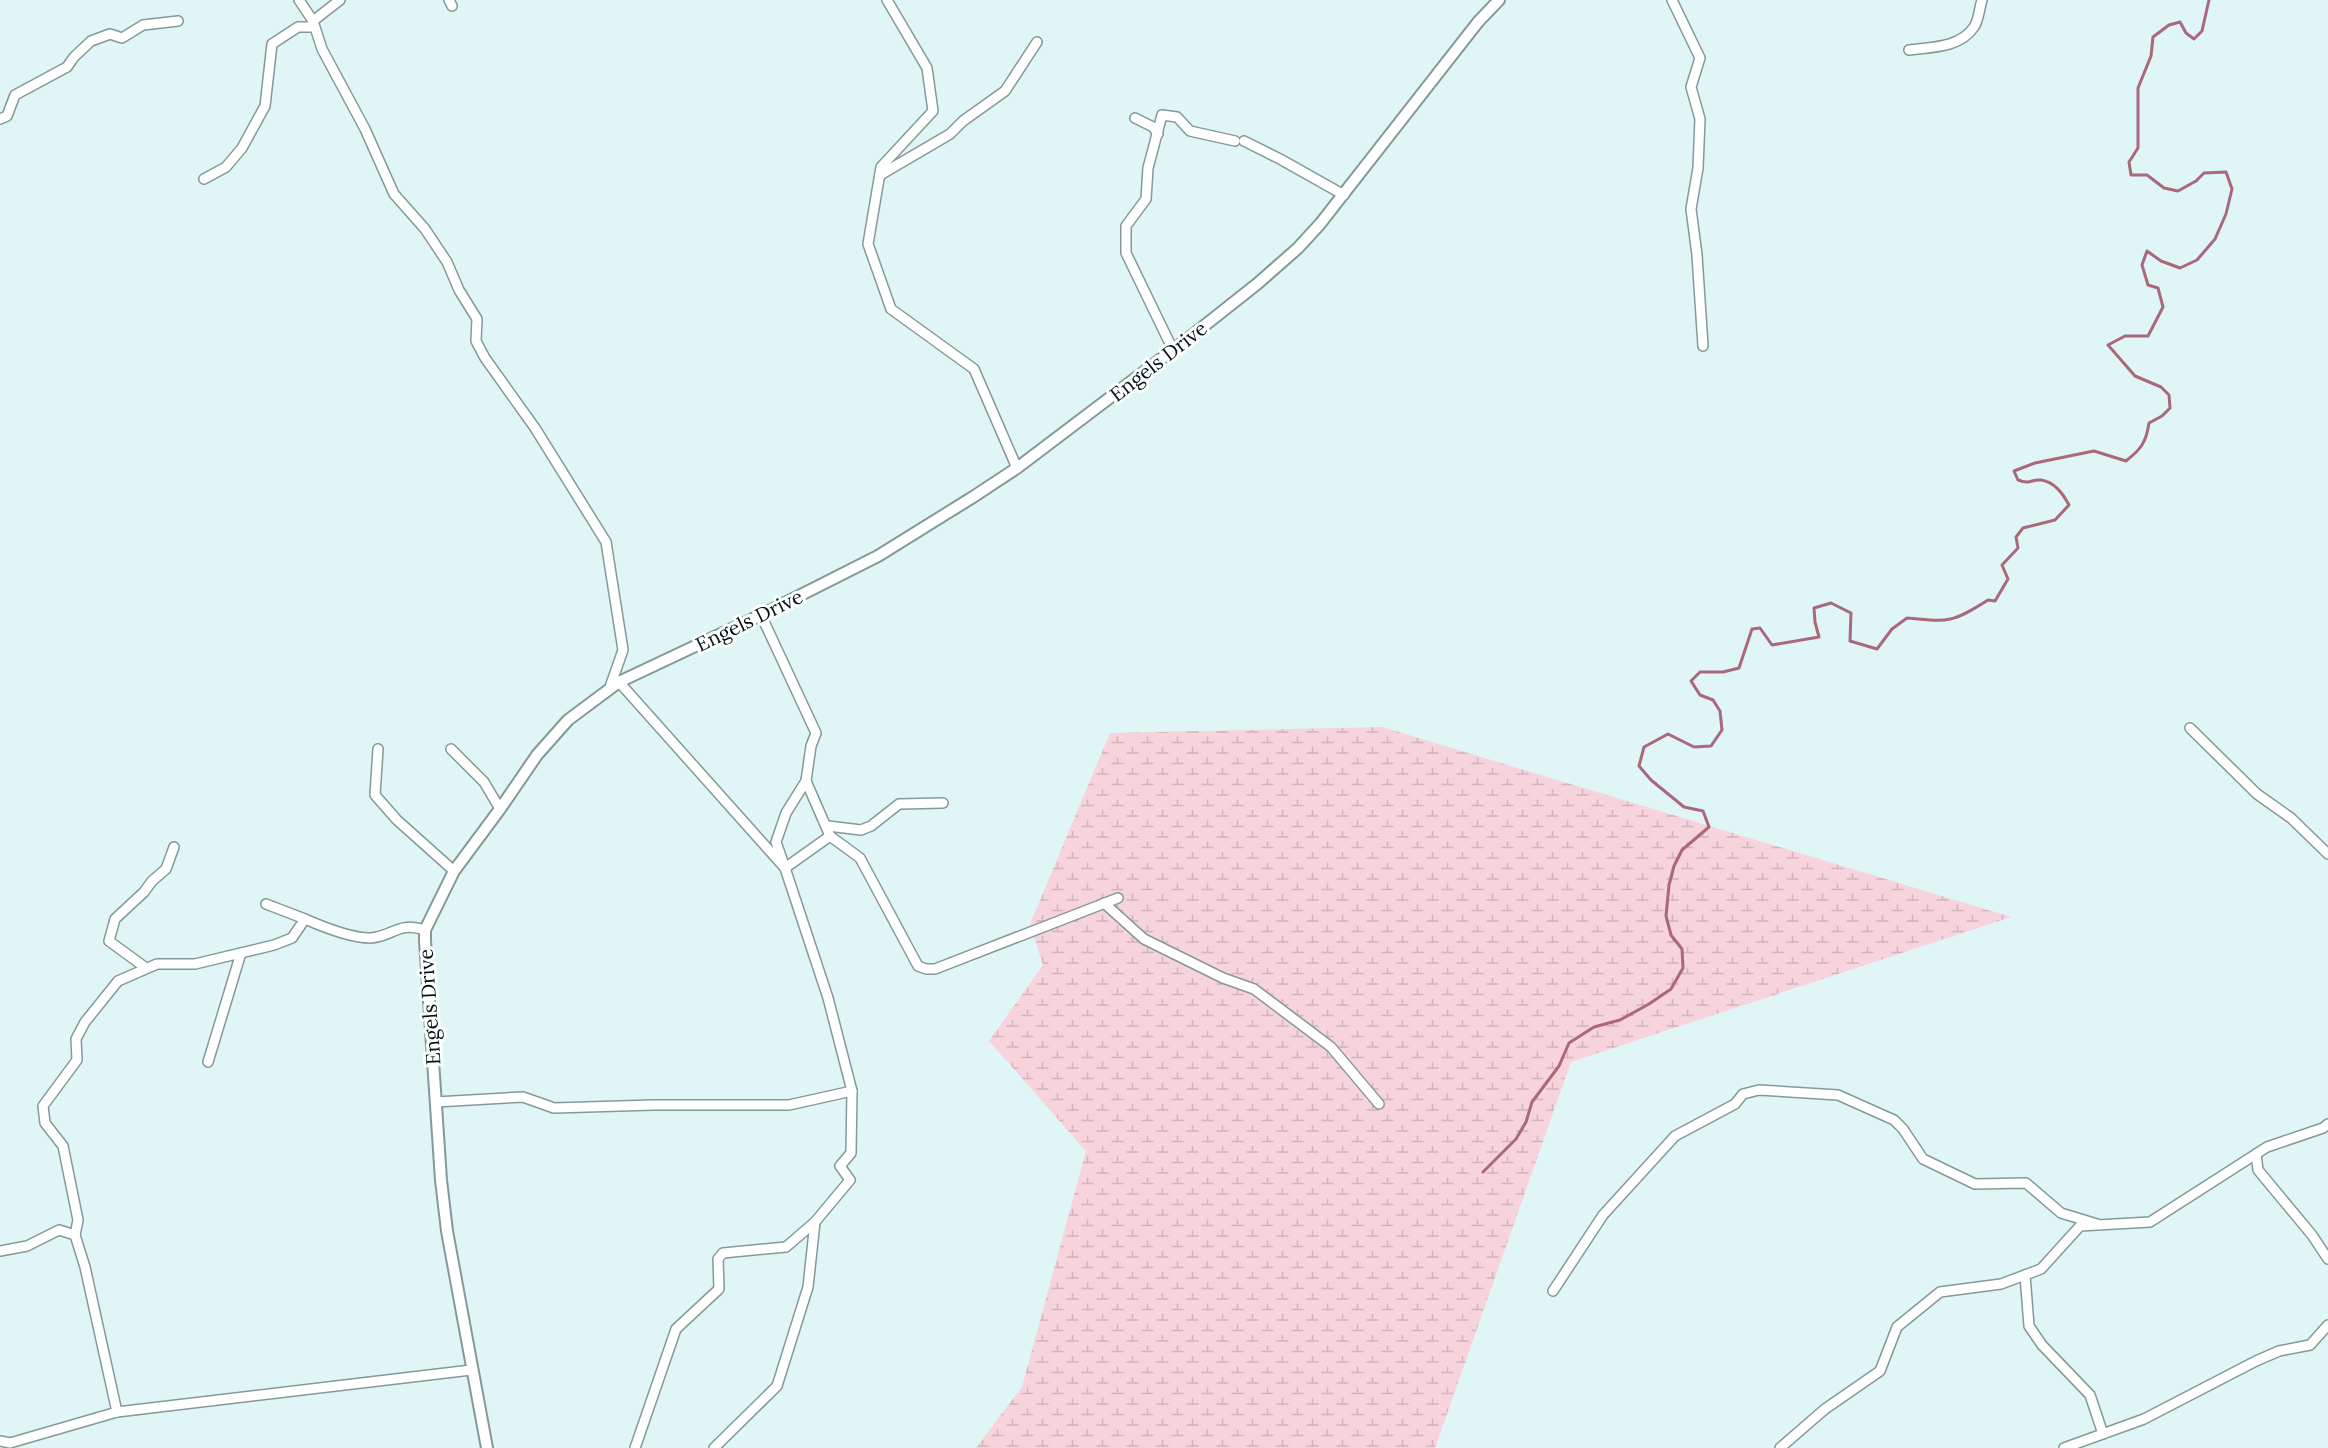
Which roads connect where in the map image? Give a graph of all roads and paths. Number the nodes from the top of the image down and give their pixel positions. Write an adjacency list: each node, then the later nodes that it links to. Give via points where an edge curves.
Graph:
1 (299, 0): 8 (street)
2 (340, 0): 8 (street)
3 (887, 0): 14 (street, via 927,68 933,111 881,167)
4 (1499, 0): 16 (street, Engels Drive)
5 (1672, 0): 17 (street, via 1700,58 1691,87 1700,119 1691,209)
6 (1982, 0): 10 (street, via 1975,26 1964,39)
7 (178, 21): 12 (street, via 143,25 122,38 110,34 91,40 67,67 15,95 7,116)
8 (313, 24): 15 (street, via 298,27 273,44 265,106 242,148 226,167); 21 (street, via 394,194 447,262 477,319 476,340 485,358 535,428 606,542 623,650)
9 (1037, 42): 14 (street, via 1005,92 950,134)
10 (1909, 50)
11 (1135, 118): 13 (street)
12 (0, 119)
13 (1158, 134): 16 (street, via 1162,115 1177,117 1190,131 1239,141); 18 (street, via 1148,168 1146,199 1126,226 1126,253)
14 (880, 175): 19 (street, via 868,244 891,309 974,369)
15 (204, 178)
16 (1344, 195): 18 (street, Engels Drive, via 1298,248)
17 (1702, 346)
18 (1173, 350): 19 (street, Engels Drive)
19 (1017, 468): 20 (street, Engels Drive, via 878,556)
20 (762, 615): 21 (street, Engels Drive); 25 (street, via 816,733)
21 (615, 685): 27 (street, Engels Drive, via 566,722); 32 (street)
22 (2190, 728): 31 (street, via 2257,794 2291,818)
23 (378, 749): 33 (street, via 375,795)
24 (451, 749): 27 (street, via 484,782)
25 (806, 781): 28 (street); 32 (street, via 786,813 776,842)
26 (943, 803): 28 (street, via 899,804 861,830)
27 (500, 809): 33 (street, Engels Drive)
28 (828, 826): 29 (street)
29 (830, 836): 32 (street); 35 (street, via 860,858 918,966 926,969 935,969)
30 (174, 847): 40 (street, via 166,868 115,919 109,941)
31 (2328, 854)
32 (784, 868): 42 (street, via 828,998)
33 (454, 871): 38 (street, Engels Drive)
34 (1118, 898): 35 (street)
35 (1104, 903): 44 (street, via 1144,939 1254,989 1331,1047)
36 (266, 904): 37 (street)
37 (305, 919): 38 (street, via 327,929 370,938 399,928); 39 (street, via 292,938)
38 (425, 930): 43 (street, Engels Drive)
39 (241, 952): 40 (street, via 195,964 158,964); 41 (street)
40 (146, 968): 49 (street, via 118,981 85,1022 76,1039 77,1060 43,1106 45,1123 63,1146 78,1220)
41 (208, 1062)
42 (852, 1091): 43 (street, via 789,1105 554,1108 523,1097); 47 (street, via 851,1153 840,1166 850,1180)
43 (436, 1101): 55 (street, Engels Drive, via 447,1231)
44 (1379, 1104)
45 (2328, 1124): 46 (street)
46 (2256, 1154): 48 (street, via 2150,1222); 51 (street, via 2258,1170)
47 (815, 1222): 60 (street, via 786,1247 720,1255 719,1289 676,1329); 61 (street, via 808,1287 777,1386)
48 (2097, 1224): 52 (street, via 2080,1226 2041,1269); 53 (street, via 2061,1213 2026,1183 1975,1184 1923,1159 1894,1120 1838,1095 1759,1090 1743,1094 1735,1104 1675,1136 1603,1215)
49 (75, 1235): 50 (street, via 59,1230 27,1246); 56 (street)
50 (0, 1251)
51 (2328, 1259)
52 (2025, 1275): 57 (street, via 2029,1326 2090,1395); 62 (street, via 2001,1284 1940,1292 1897,1327 1880,1371 1825,1409)
53 (1553, 1291)
54 (2328, 1325): 57 (street, via 2310,1345 2256,1360 2144,1419)
55 (471, 1370): 56 (street); 59 (street, Engels Drive)
56 (117, 1412): 58 (street, via 10,1443)
57 (2103, 1434): 63 (street)
58 (0, 1440)
59 (487, 1448)
60 (635, 1448)
61 (714, 1448)
62 (1780, 1448)
63 (2064, 1448)

